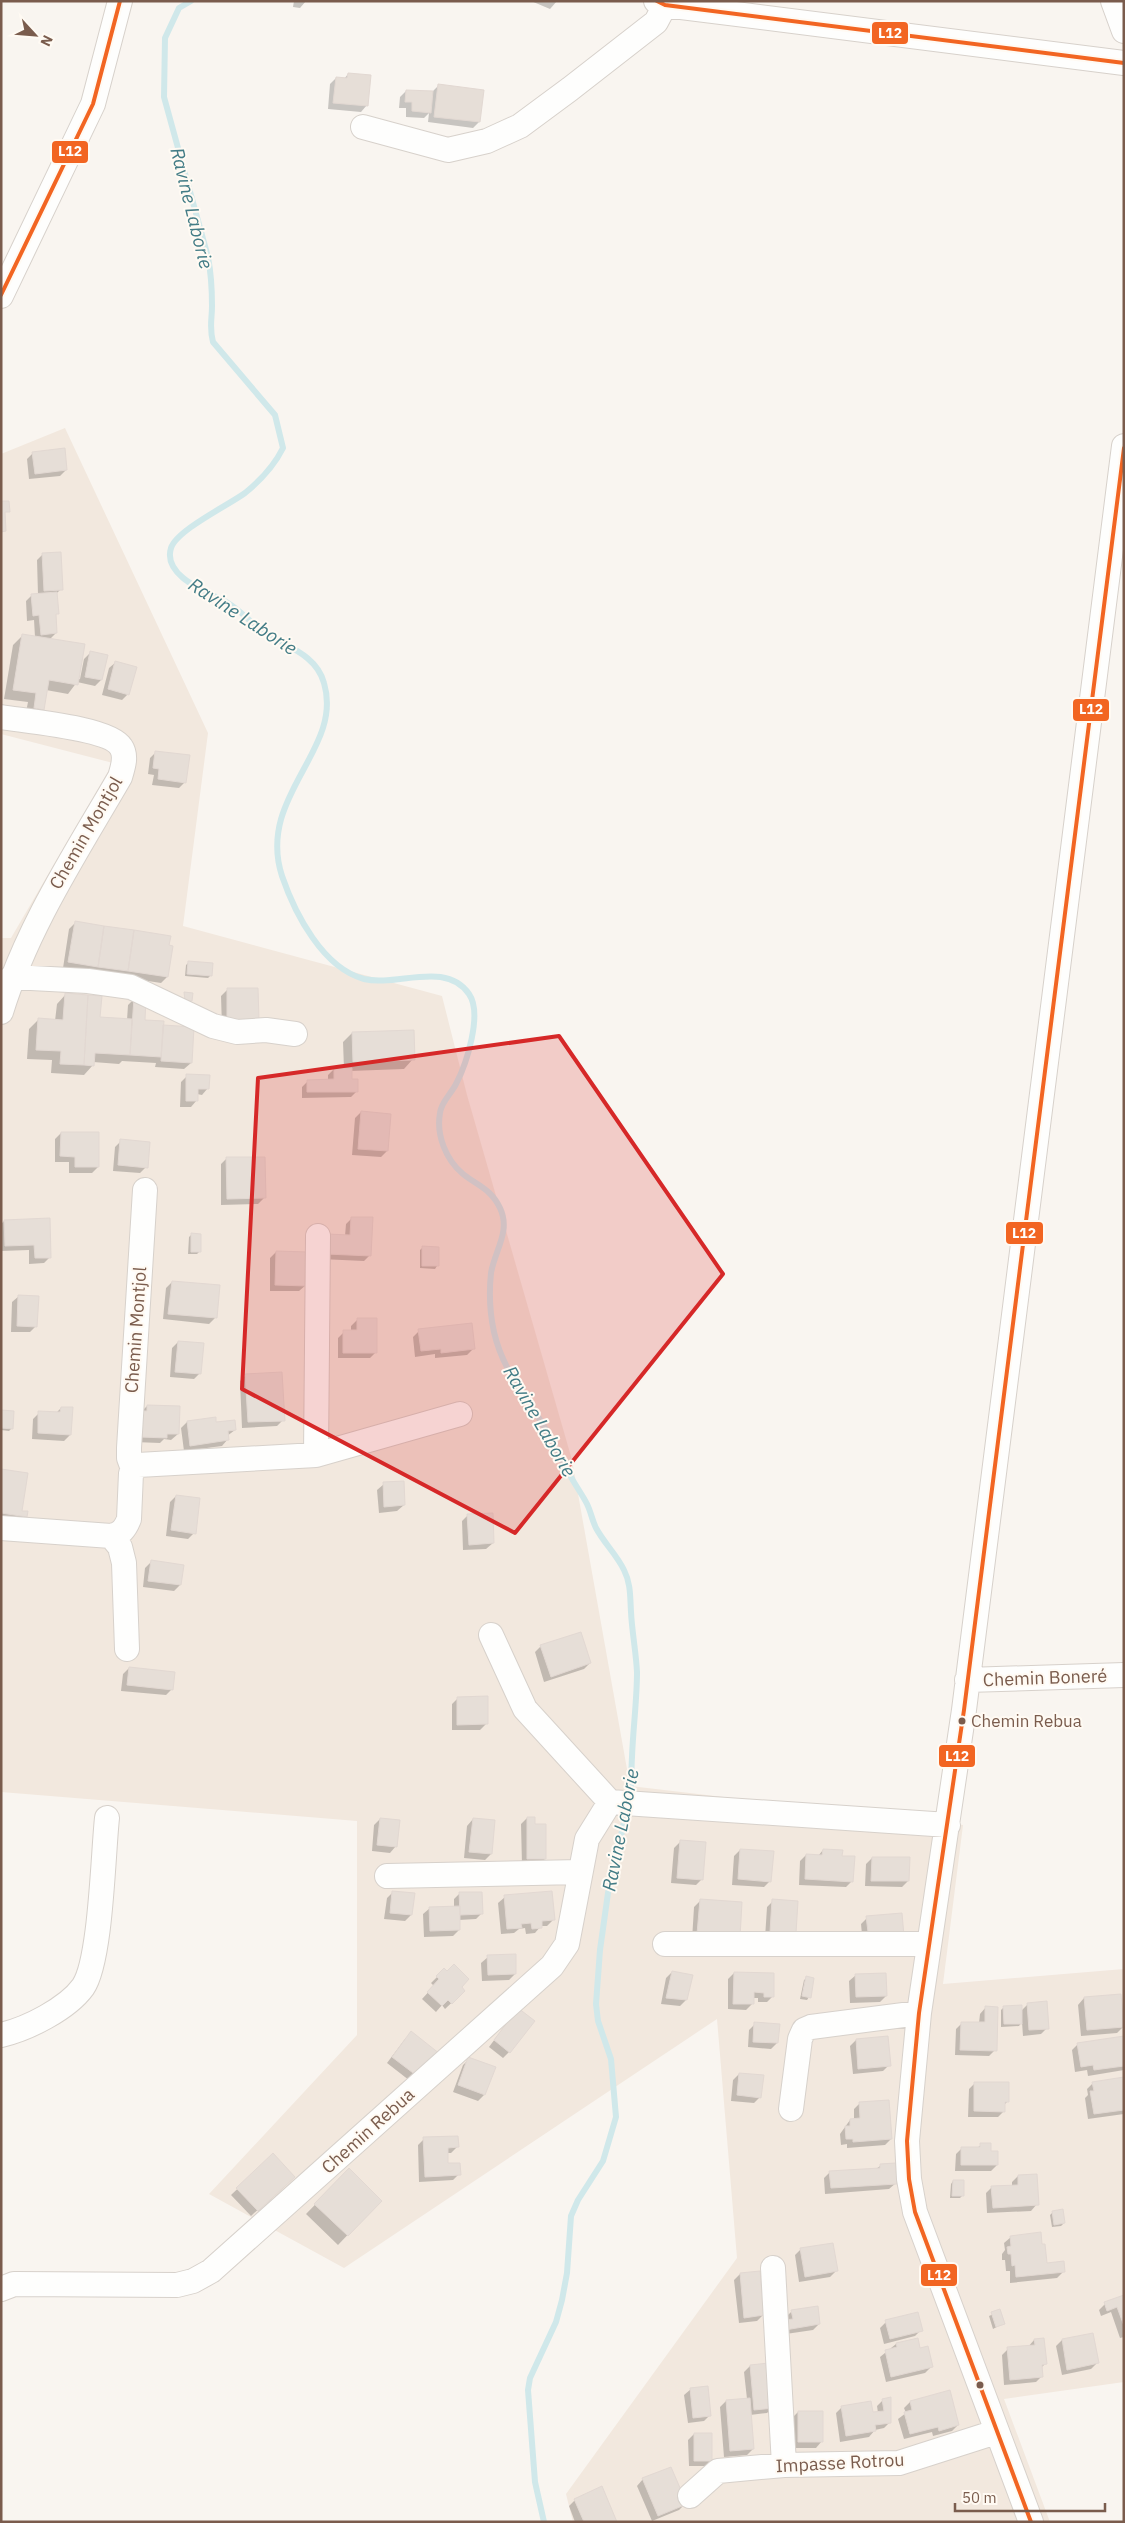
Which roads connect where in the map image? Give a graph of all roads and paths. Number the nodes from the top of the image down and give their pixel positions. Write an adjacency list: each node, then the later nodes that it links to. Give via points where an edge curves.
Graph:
1 (120, 1): 7 (street, via 93,104)
2 (1112, 1): 4 (street)
3 (661, 3): 5 (street); 6 (street, via 656,22 520,126 487,141 448,150)
4 (1124, 31)
5 (1124, 63)
6 (363, 127)
7 (1, 296)
8 (1124, 446): 23 (street)
9 (1, 717): 10 (street, Chemin Montjol, via 99,733 117,742 125,759 120,777 38,918)
10 (12, 977): 11 (street, Chemin Montjol); 12 (street, via 132,987 213,1026 237,1032 266,1030)
11 (1, 1012)
12 (295, 1034)
13 (145, 1190): 17 (street, Chemin Montjol, via 129,1448)
14 (318, 1236): 16 (street)
15 (460, 1414): 16 (street)
16 (316, 1455): 17 (street, via 147,1463)
17 (133, 1469): 19 (street, Chemin Montjol, via 129,1519 123,1530)
18 (1, 1528): 19 (street)
19 (111, 1536): 21 (street, via 120,1547 124,1563)
20 (492, 1635): 24 (street, via 525,1710)
21 (127, 1649)
22 (1124, 1675): 23 (street, Chemin Boneré)
23 (967, 1680): 26 (street)
24 (614, 1802): 26 (street); 27 (street, Chemin Rebua, via 587,1839)
25 (106, 1818): 32 (street, via 94,1959 83,1987 61,2009)
26 (948, 1825): 30 (street)
27 (580, 1872): 28 (street); 35 (street, Chemin Rebua, via 567,1944 552,1966 211,2272 177,2285 14,2284)
28 (387, 1876)
29 (665, 1944): 30 (street)
30 (928, 1944): 31 (street)
31 (919, 2013): 33 (street, via 804,2030); 36 (street, via 907,2141 915,2212)
32 (1, 2035)
33 (791, 2109)
34 (773, 2268): 37 (street)
35 (1, 2289)
36 (996, 2432): 37 (street, Impasse Rotrou, via 898,2463); 39 (street)
37 (784, 2465): 38 (street, Impasse Rotrou, via 718,2471)
38 (690, 2496)
39 (1031, 2522)

